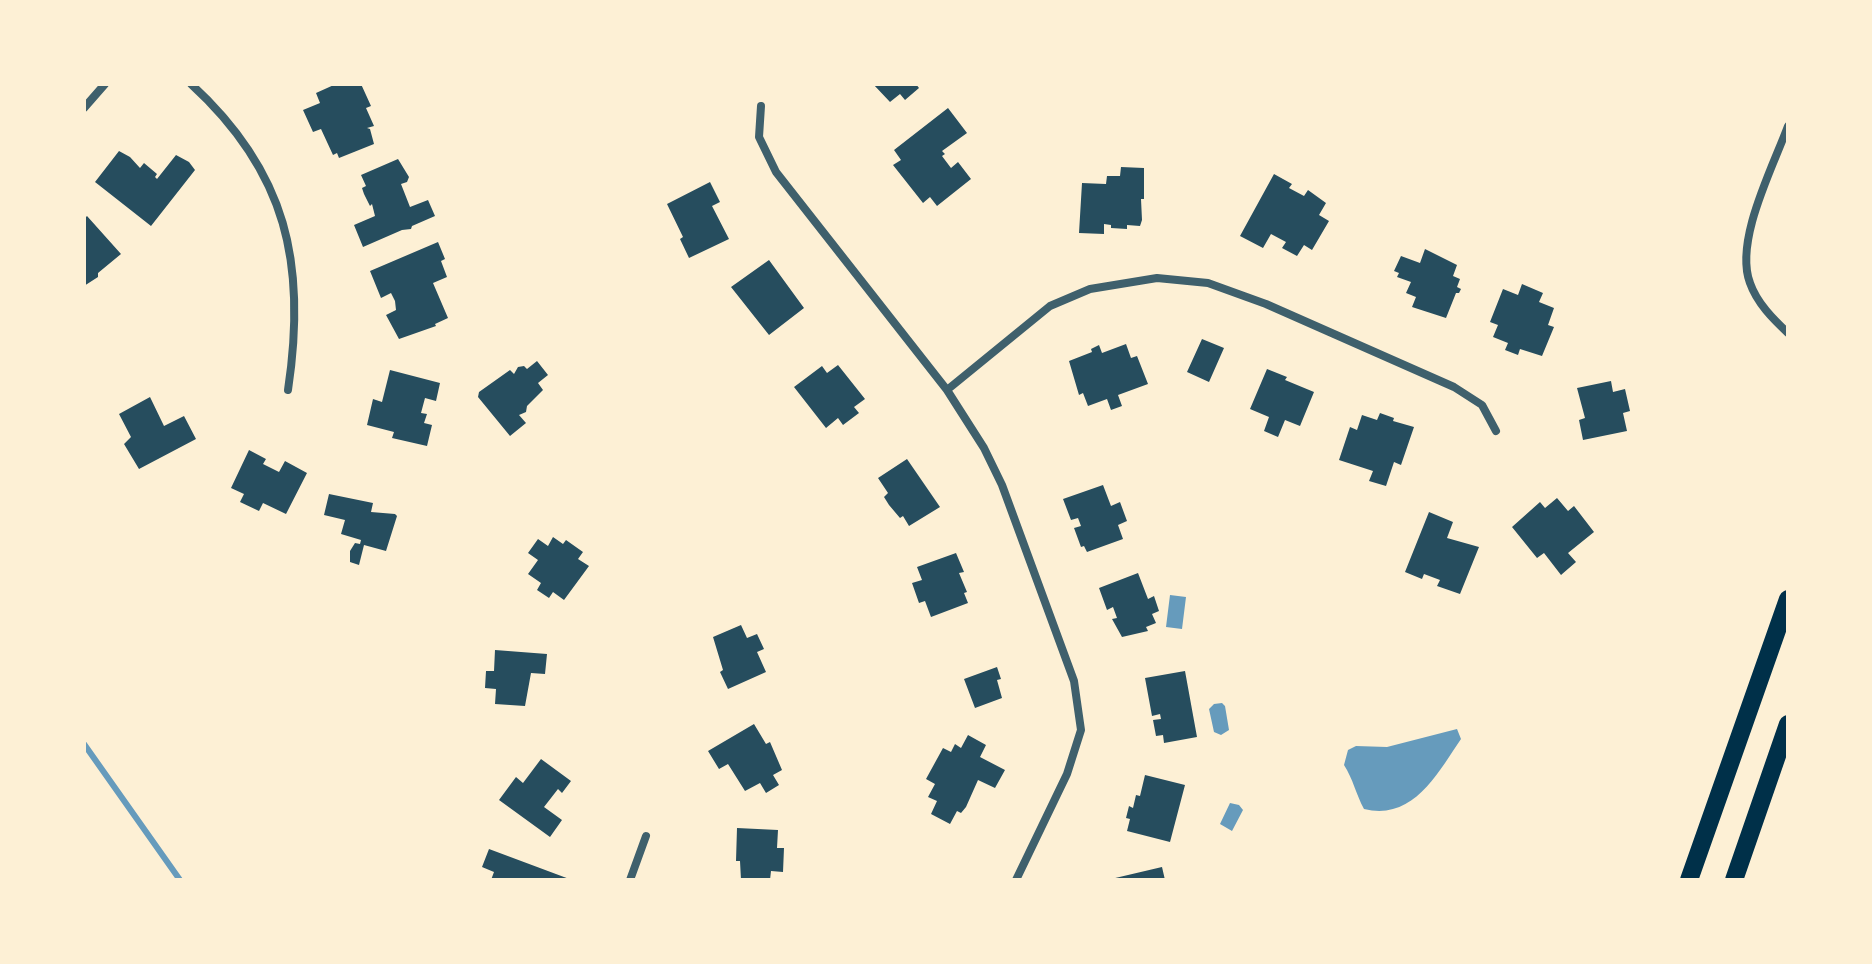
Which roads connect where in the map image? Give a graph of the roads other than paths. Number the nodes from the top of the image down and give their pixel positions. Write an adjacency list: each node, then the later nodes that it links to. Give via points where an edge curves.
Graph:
1 (105, 84): 4 (street)
2 (191, 84): 7 (street, via 235,130 257,163 288,236 296,313)
3 (761, 106): 8 (street, via 759,137 776,172)
4 (84, 108)
5 (1788, 126): 6 (street, via 1754,216 1746,264 1756,297)
6 (1788, 333)
7 (288, 390)
8 (947, 390): 9 (street, via 1050,306 1090,289 1157,278 1208,283 1266,304 1454,387 1482,405); 14 (street, via 1002,485 1074,681 1081,730 1067,774)
9 (1496, 431)
10 (1788, 599): 15 (main road)
11 (1788, 724): 16 (main road)
12 (646, 836): 13 (street)
13 (630, 880)
14 (1016, 880)
15 (1689, 880)
16 (1734, 880)

